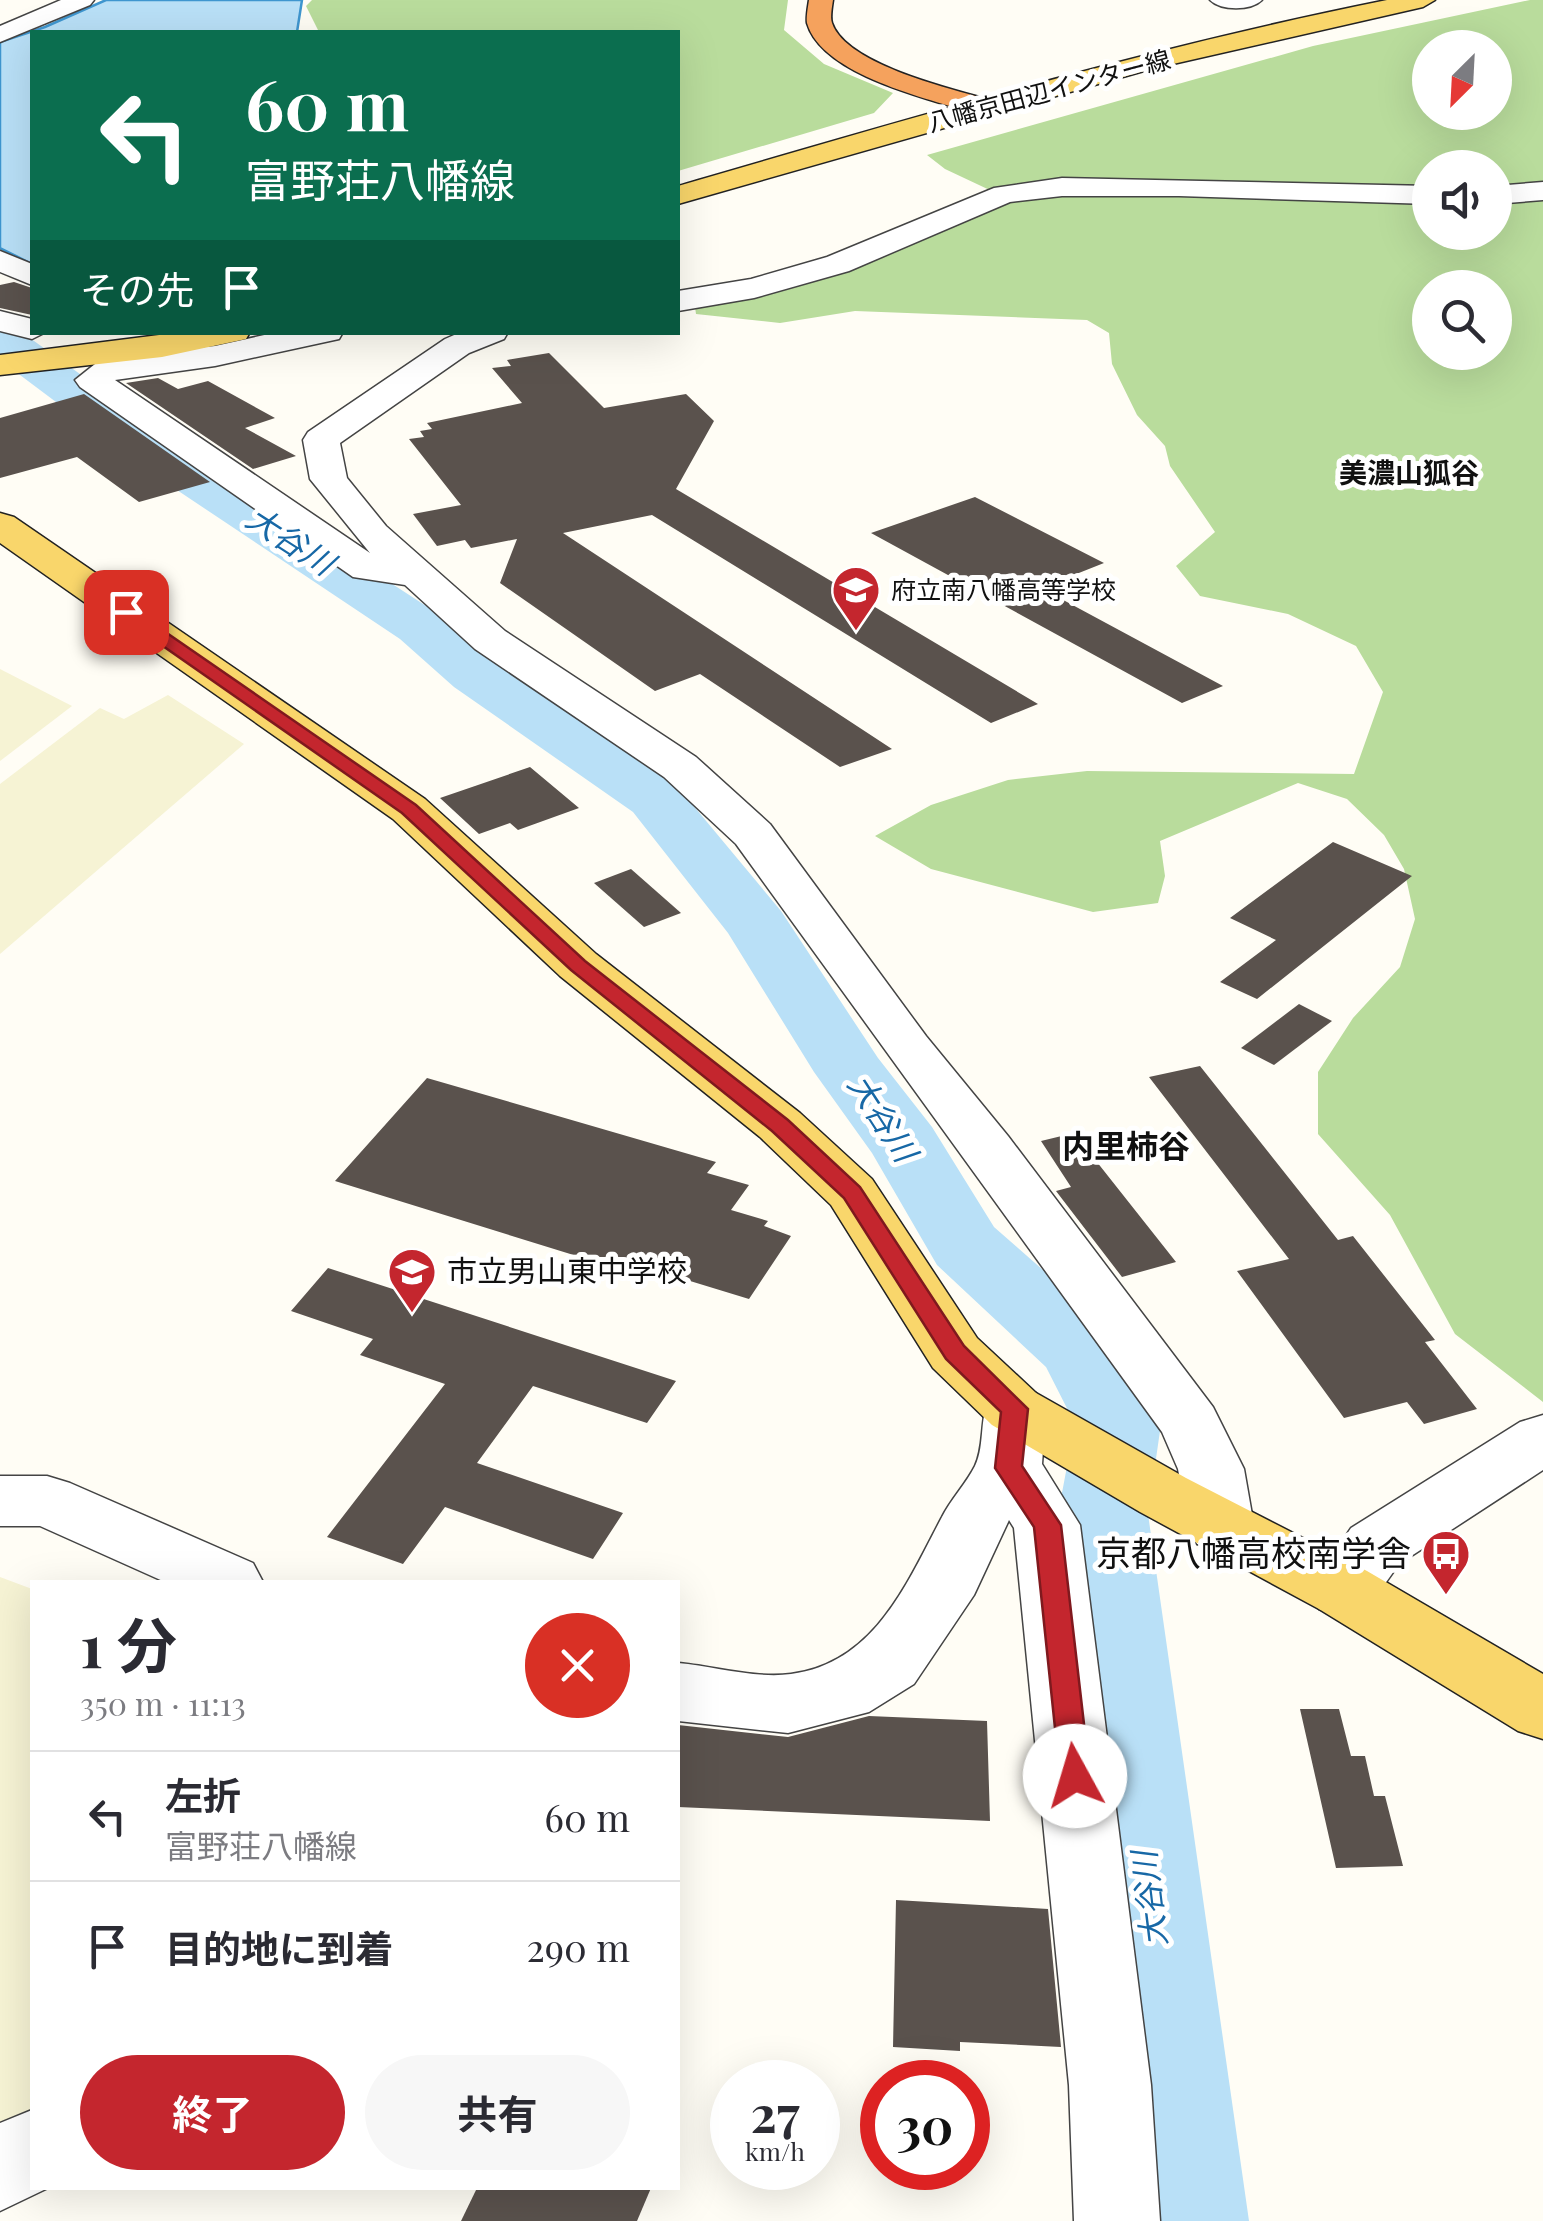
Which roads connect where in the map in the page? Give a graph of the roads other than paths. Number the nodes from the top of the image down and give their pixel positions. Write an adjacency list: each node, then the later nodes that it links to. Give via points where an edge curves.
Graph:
1 (82, 0): 7 (street)
2 (820, 0): 8 (highway, via 822,31 849,56 914,86)
3 (838, 0): 8 (highway, via 838,31 865,54)
4 (1222, 0): 5 (street)
5 (1250, 0)
6 (1423, 0): 8 (main road, 八幡京田辺インター線)
7 (0, 35)
8 (984, 107): 10 (main road, 八幡京田辺インター線)
9 (1543, 191): 12 (street)
10 (680, 194)
11 (1412, 194): 15 (street, via 1062,186 1004,194 820,270)
12 (1512, 194)
13 (0, 260): 14 (street)
14 (30, 275)
15 (680, 302)
16 (0, 321): 21 (street)
17 (114, 335): 21 (main road)
18 (220, 335): 21 (main road, via 162,347)
19 (313, 335): 24 (street, via 216,356 112,367 92,380 367,569)
20 (484, 335): 24 (street, via 457,346 321,440 329,478 372,534)
21 (30, 345): 22 (main road)
22 (0, 365)
23 (0, 525): 25 (main road, via 409,809 578,965 780,1126 852,1192 955,1353)
24 (419, 576): 28 (street, via 490,640 680,767 753,834 1190,1423 1212,1469)
25 (1027, 1438): 28 (main road); 31 (street, via 973,1521 950,1576 889,1664 844,1691 788,1704); 35 (street, via 1047,1525 1110,2085)
26 (1543, 1440): 30 (street, via 1375,1546)
27 (0, 1501): 29 (street, via 47,1501)
28 (1221, 1526): 30 (main road)
29 (225, 1580)
30 (1343, 1590): 32 (main road)
31 (680, 1692)
32 (1543, 1710)
33 (30, 2151): 34 (street)
34 (0, 2170)
35 (1118, 2221)

